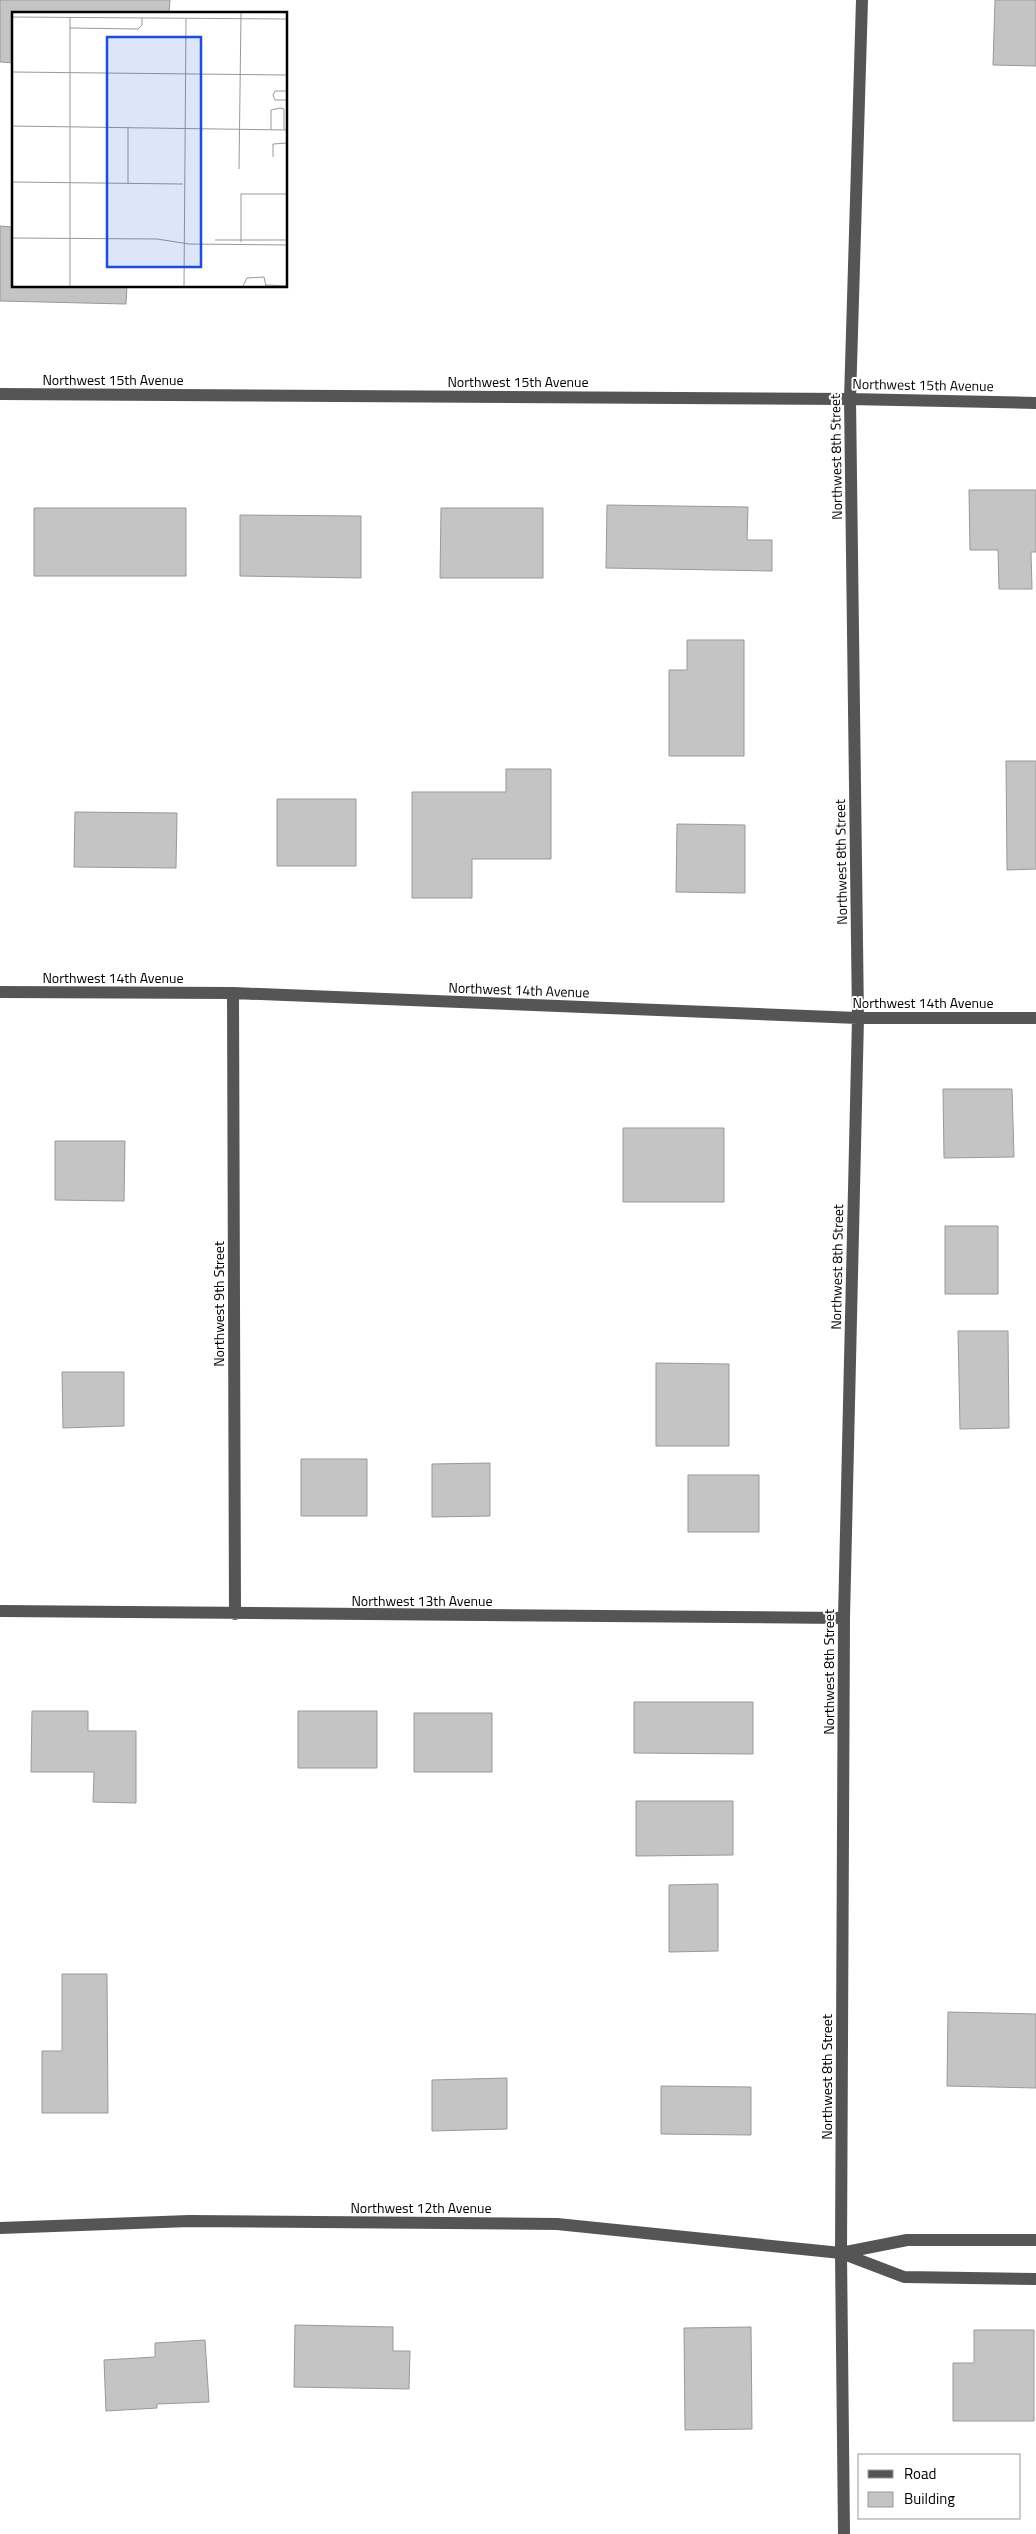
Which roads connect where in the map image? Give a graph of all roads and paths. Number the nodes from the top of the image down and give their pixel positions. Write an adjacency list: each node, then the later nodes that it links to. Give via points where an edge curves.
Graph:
1 (862, 0): 3 (street, Northwest 8th Street)
2 (0, 394): 3 (street, Northwest 15th Avenue)
3 (850, 399): 4 (street, Northwest 15th Avenue); 7 (street, Northwest 8th Street)
4 (1036, 403)
5 (0, 992): 6 (street, Northwest 14th Avenue)
6 (233, 993): 7 (street, Northwest 14th Avenue); 10 (street, Northwest 9th Street)
7 (858, 1018): 8 (street, Northwest 14th Avenue); 11 (street, Northwest 8th Street)
8 (1036, 1018)
9 (0, 1611): 10 (street, Northwest 13th Avenue)
10 (235, 1614): 11 (street, Northwest 13th Avenue)
11 (844, 1618): 14 (street, Northwest 8th Street)
12 (0, 2228): 14 (street, Northwest 12th Avenue, via 189,2221 557,2224)
13 (1036, 2240): 14 (street, Northwest 12th Avenue, via 907,2240)
14 (841, 2253): 15 (street, Northwest 12th Avenue, via 904,2277); 16 (street, Northwest 8th Street)
15 (1036, 2279)
16 (844, 2534)

